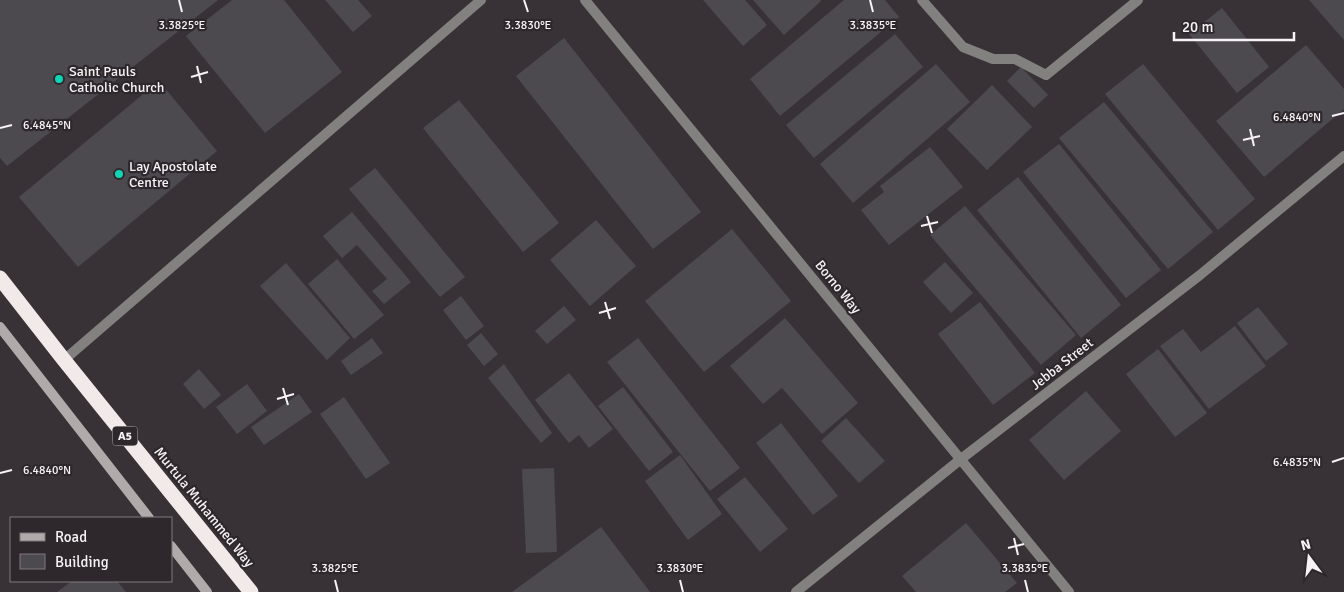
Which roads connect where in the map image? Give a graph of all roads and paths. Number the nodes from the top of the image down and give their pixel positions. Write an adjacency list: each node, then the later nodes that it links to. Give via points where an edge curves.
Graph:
1 (481, 0): 8 (street)
2 (585, 0): 9 (street, Borno Way)
3 (922, 0): 4 (street, via 963,48 993,59 1015,59 1046,75)
4 (1138, 0)
5 (1344, 156): 9 (street, Jebba Street, via 1200,275)
6 (0, 278): 8 (highway, Murtula Muhammed Way / A5)
7 (0, 327): 10 (street)
8 (64, 360): 13 (highway, Murtula Muhammed Way / A5)
9 (961, 459): 14 (street, Jebba Street); 15 (street, Borno Way)
10 (148, 517)
11 (172, 547): 12 (street)
12 (207, 592)
13 (252, 592)
14 (796, 592)
15 (1069, 592)

